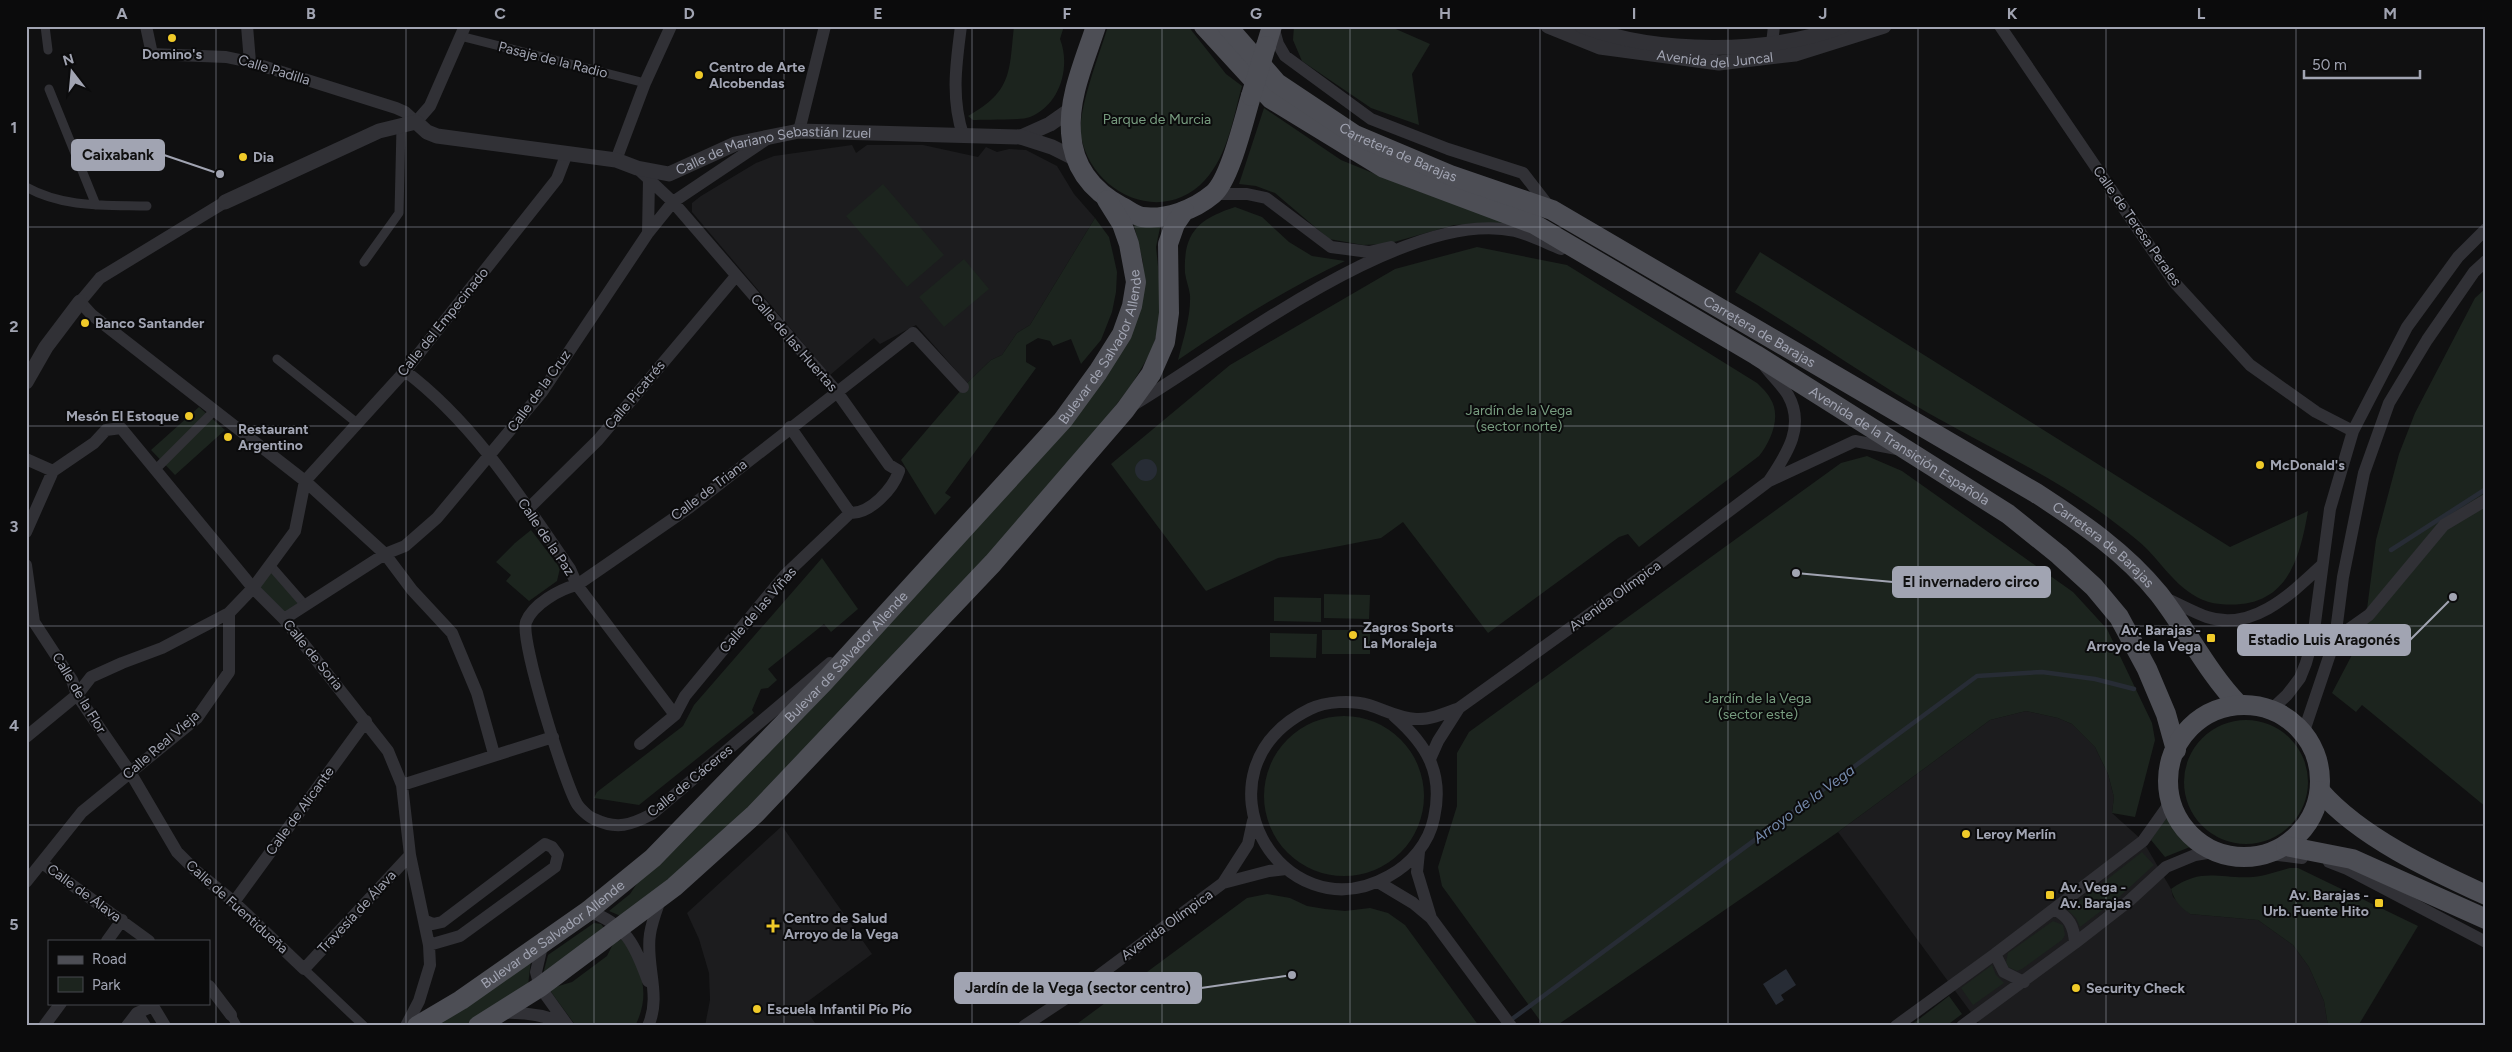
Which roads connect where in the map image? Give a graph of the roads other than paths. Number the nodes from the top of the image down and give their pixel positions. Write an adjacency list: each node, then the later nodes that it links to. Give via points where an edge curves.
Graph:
1 (45, 26): 19 (street)
2 (146, 26): 20 (street, Calle Padilla, via 152,54 226,57)
3 (247, 26): 20 (street)
4 (671, 26): 21 (street)
5 (825, 26): 27 (street)
6 (961, 26): 28 (street, via 955,94 956,112)
7 (1096, 26): 24 (main road)
8 (1204, 26): 23 (main road)
9 (1226, 26): 23 (main road)
10 (1273, 26): 23 (main road, bridge, via 1266,46); 43 (street, via 1285,56 1371,119 1523,173)
11 (1548, 26): 15 (street, Avenida del Juncal, via 1600,47 1719,63 1795,54)
12 (1582, 26): 18 (street, Avenida del Juncal, via 1636,41 1721,48)
13 (1774, 26): 18 (street)
14 (1843, 26): 18 (street, Avenida del Juncal, via 1826,33)
15 (1884, 26)
16 (2000, 26): 63 (street, Calle de Teresa Perales, via 2174,282 2250,365 2316,412)
17 (462, 31): 21 (street, Pasaje de la Radio); 25 (street, via 430,106)
18 (1772, 44)
19 (48, 50)
20 (250, 62): 25 (street, Calle Padilla, via 396,108)
21 (646, 83): 33 (street)
22 (48, 89): 41 (street)
23 (1266, 93): 37 (main road); 43 (main road, Carretera de Barajas, via 1355,136); 50 (main road, Carretera de Barajas, via 1384,168 1534,224)
24 (1070, 110): 30 (street, Calle de Mariano Sebastián Izuel, via 1050,124); 32 (main road)
25 (416, 122): 26 (street); 31 (street, Calle de Mariano Sebastián Izuel, via 437,136)
26 (401, 127): 39 (street, via 379,131); 49 (street, via 399,213)
27 (799, 131): 28 (street, Calle de Mariano Sebastián Izuel); 29 (street, Calle de Mariano Sebastián Izuel)
28 (963, 134): 30 (street, Calle de Mariano Sebastián Izuel)
29 (770, 137): 34 (street, Calle de Mariano Sebastián Izuel, via 735,144 670,174); 40 (street, Calle de la Cruz)
30 (1021, 137): 32 (street, Calle de Mariano Sebastián Izuel)
31 (567, 153): 33 (street, Calle de Mariano Sebastián Izuel); 55 (street, Calle del Empecinado, via 557,179)
32 (1076, 159): 38 (main road, via 1088,182)
33 (616, 160): 34 (street, Calle de Mariano Sebastián Izuel)
34 (637, 168): 35 (street, Calle de las Huertas)
35 (649, 179): 40 (street, Calle de las Huertas); 46 (street)
36 (26, 187): 41 (street, via 71,204)
37 (1214, 194): 44 (main road); 47 (street, via 1247,194 1266,198 1331,247 1369,252)
38 (1108, 200): 44 (main road, via 1140,217 1165,217); 83 (main road, Bulevar de Salvador Allende, via 1129,244 1136,282 1122,334 1063,420)
39 (225, 202): 52 (street, via 100,278)
40 (673, 202): 46 (street, Calle de la Cruz); 51 (street, Calle de las Huertas)
41 (96, 205): 42 (street)
42 (147, 206)
43 (1552, 210): 81 (main road, Carretera de Barajas, via 2036,493 2086,525 2129,560)
44 (1184, 211): 59 (main road, via 1168,244 1169,313 1165,342 1151,374)
45 (2486, 229): 63 (street, via 2458,257 2407,327)
46 (648, 233): 64 (street, Calle de la Cruz, via 542,392)
47 (1418, 242): 50 (street, via 1434,235 1483,229 1515,231); 59 (street, via 1342,275)
48 (2486, 261): 87 (street, via 2474,272 2427,340 2389,404 2364,473 2354,512)
49 (364, 262)
50 (1610, 268): 53 (main road, Avenida de la Transición Española)
51 (736, 276): 58 (street, Calle de las Huertas); 72 (street, Calle Picatrés, via 598,440)
52 (80, 302): 56 (street, via 46,347); 60 (street)
53 (1756, 356): 66 (main road, Avenida de la Transición Española); 70 (street, Avenida Olímpica, via 1789,396 1795,418 1791,446)
54 (277, 359): 61 (street)
55 (405, 371): 61 (street, Calle del Empecinado); 64 (street, Calle de la Paz, via 470,432)
56 (26, 382)
57 (963, 387): 58 (street, Calle de Triana, via 913,333)
58 (837, 392): 62 (street, Calle de Triana); 73 (street, Calle de las Huertas, via 889,466 899,471 896,480 868,509)
59 (1124, 410): 117 (main road, via 993,563 806,762 755,814)
60 (213, 412): 67 (street); 69 (street)
61 (357, 423): 69 (street, Calle del Empecinado)
62 (790, 427): 73 (street); 79 (street, Calle de Triana, via 690,506)
63 (2353, 430): 78 (street, via 2330,509)
64 (489, 457): 72 (street, Calle de la Paz); 75 (street, Calle de la Cruz, via 437,518 405,546)
65 (26, 460): 68 (street)
66 (1928, 464): 70 (street, Avenida Olímpica, via 1895,448 1855,441); 99 (main road, Avenida de la Transición Española, via 2008,514 2087,580 2119,617 2147,669 2166,714)
67 (156, 470): 68 (street, Calle de Soria, via 121,428 106,430 94,444); 80 (street, Calle de Soria)
68 (53, 471): 74 (street)
69 (305, 480): 75 (street); 77 (street, via 295,531)
70 (1769, 481): 90 (street, Avenida Olímpica)
71 (2486, 500): 87 (street, via 2444,525 2369,615)
72 (528, 509): 79 (street, Calle de la Paz, via 570,569)
73 (850, 514): 92 (street, Calle de las Viñas, via 785,575 685,696)
74 (26, 532)
75 (385, 554): 82 (street, Calle de la Cruz); 100 (street, via 412,590 452,633 477,692)
76 (26, 565): 85 (street)
77 (270, 565): 80 (street); 82 (street)
78 (2321, 566): 81 (street, via 2290,595 2245,618 2226,620 2208,617); 91 (street, via 2313,638 2306,663 2296,684)
79 (577, 585): 92 (street, Calle de la Paz); 97 (street, Calle de Cáceres, via 563,588 534,610 526,623 526,640)
80 (253, 588): 84 (street); 86 (street, Calle de Soria)
81 (2160, 595): 89 (main road, Carretera de Barajas, via 2223,689)
82 (306, 605): 86 (street, Calle de la Cruz)
83 (894, 606): 97 (street, Calle de Cáceres, via 777,710 652,814 630,825 593,819 578,805); 120 (main road, Bulevar de Salvador Allende, via 653,858)
84 (229, 613): 88 (street, via 162,648 91,677); 102 (street, Calle Real Vieja, via 229,672 197,718)
85 (30, 618): 88 (street, Calle de la Flor, via 72,680)
86 (284, 619): 94 (street, Calle de Soria)
87 (2335, 640): 95 (street)
88 (77, 695): 96 (street); 102 (street, Calle de la Flor)
89 (2239, 705): 91 (main road, via 2263,706); 99 (main road, via 2206,715 2189,728)
90 (1459, 708): 93 (street, Avenida Olímpica, via 1439,716 1418,719); 101 (street, Avenida Olímpica)
91 (2271, 710): 95 (main road, via 2287,717)
92 (675, 714): 98 (street, Calle de las Viñas)
93 (1394, 716): 101 (street, via 1415,735); 106 (street, via 1368,705 1340,702 1312,707 1287,720 1268,741 1255,766 1250,793)
94 (366, 721): 103 (street, Calle de Soria, via 388,751); 118 (street, Calle de Alicante)
95 (2303, 734): 104 (main road, via 2311,742 2320,765)
96 (26, 737)
97 (553, 737): 100 (street)
98 (640, 744)
99 (2176, 750): 105 (main road, via 2169,766)
100 (494, 754): 103 (street)
101 (1430, 759): 108 (street, via 1437,781 1437,804 1432,826)
102 (130, 772): 111 (street, Calle Real Vieja, via 82,812); 118 (street, Calle de Fuentidueña, via 177,852)
103 (402, 785): 110 (street, Calle de Soria)
104 (2320, 791): 107 (main road, via 2309,824); 116 (main road, via 2348,820 2438,873)
105 (2170, 803): 109 (main road, via 2188,833); 119 (street, via 2143,841)
106 (1254, 821): 112 (street, via 1266,848); 115 (street, Avenida Olímpica, via 1248,844)
107 (2278, 850): 109 (main road, via 2243,858); 122 (main road, via 2352,859); 129 (street, via 2332,862)
108 (1418, 852): 114 (street, via 1400,870); 121 (street, via 1417,872)
109 (2213, 852): 130 (street, via 2195,855 2166,867)
110 (410, 855): 124 (street, Calle de Soria); 133 (street, Travesía de Álava)
111 (42, 863): 113 (street, Calle Real Vieja); 123 (street, Calle de Álava)
112 (1286, 869): 114 (street, via 1329,888 1354,888); 115 (street, Avenida Olímpica)
113 (26, 882)
114 (1378, 882): 121 (street)
115 (1224, 883): 135 (street, Avenida Olímpica)
116 (2486, 895)
117 (661, 897): 125 (main road); 138 (street, via 649,935)
118 (234, 902): 133 (street, Calle de Fuentidueña)
119 (2054, 909): 130 (street, via 2070,921); 132 (street)
120 (588, 911): 125 (street, via 607,918); 128 (main road, Bulevar de Salvador Allende)
121 (1431, 918): 155 (street)
122 (2486, 919)
123 (122, 920): 126 (street); 127 (street, Calle de Álava)
124 (426, 921): 131 (street, Calle de Soria); 131 (street, via 433,924 442,922 545,844 558,855 555,867 460,936)
125 (620, 929): 137 (main road); 138 (street, via 639,956)
126 (107, 940)
127 (148, 940)
128 (542, 942): 137 (street, via 536,972); 150 (main road, Bulevar de Salvador Allende, via 461,1000)
129 (2486, 942)
130 (2075, 943): 134 (street)
131 (429, 945): 149 (street, Calle de Soria, via 430,965 419,1001)
132 (1995, 954): 134 (street, via 2004,972); 156 (street)
133 (304, 969): 148 (street, Calle de Fuentidueña)
134 (2024, 982): 157 (street)
135 (1086, 985): 153 (street, Avenida Olímpica); 154 (street, Avenida Olímpica)
136 (210, 987): 142 (street)
137 (540, 987): 141 (main road); 143 (street)
138 (654, 1000): 152 (street)
139 (60, 1004): 144 (street)
140 (137, 1013): 145 (street); 146 (street); 147 (street, via 153,1006)
141 (500, 1013): 143 (street, via 538,1014); 151 (main road)
142 (234, 1020)
143 (568, 1025)
144 (44, 1026)
145 (127, 1026)
146 (145, 1026)
147 (165, 1026)
148 (364, 1026)
149 (406, 1026)
150 (416, 1026)
151 (478, 1026)
152 (648, 1026)
153 (1024, 1026)
154 (1038, 1026)
155 (1511, 1026)
156 (1896, 1026)
157 (1962, 1026)

